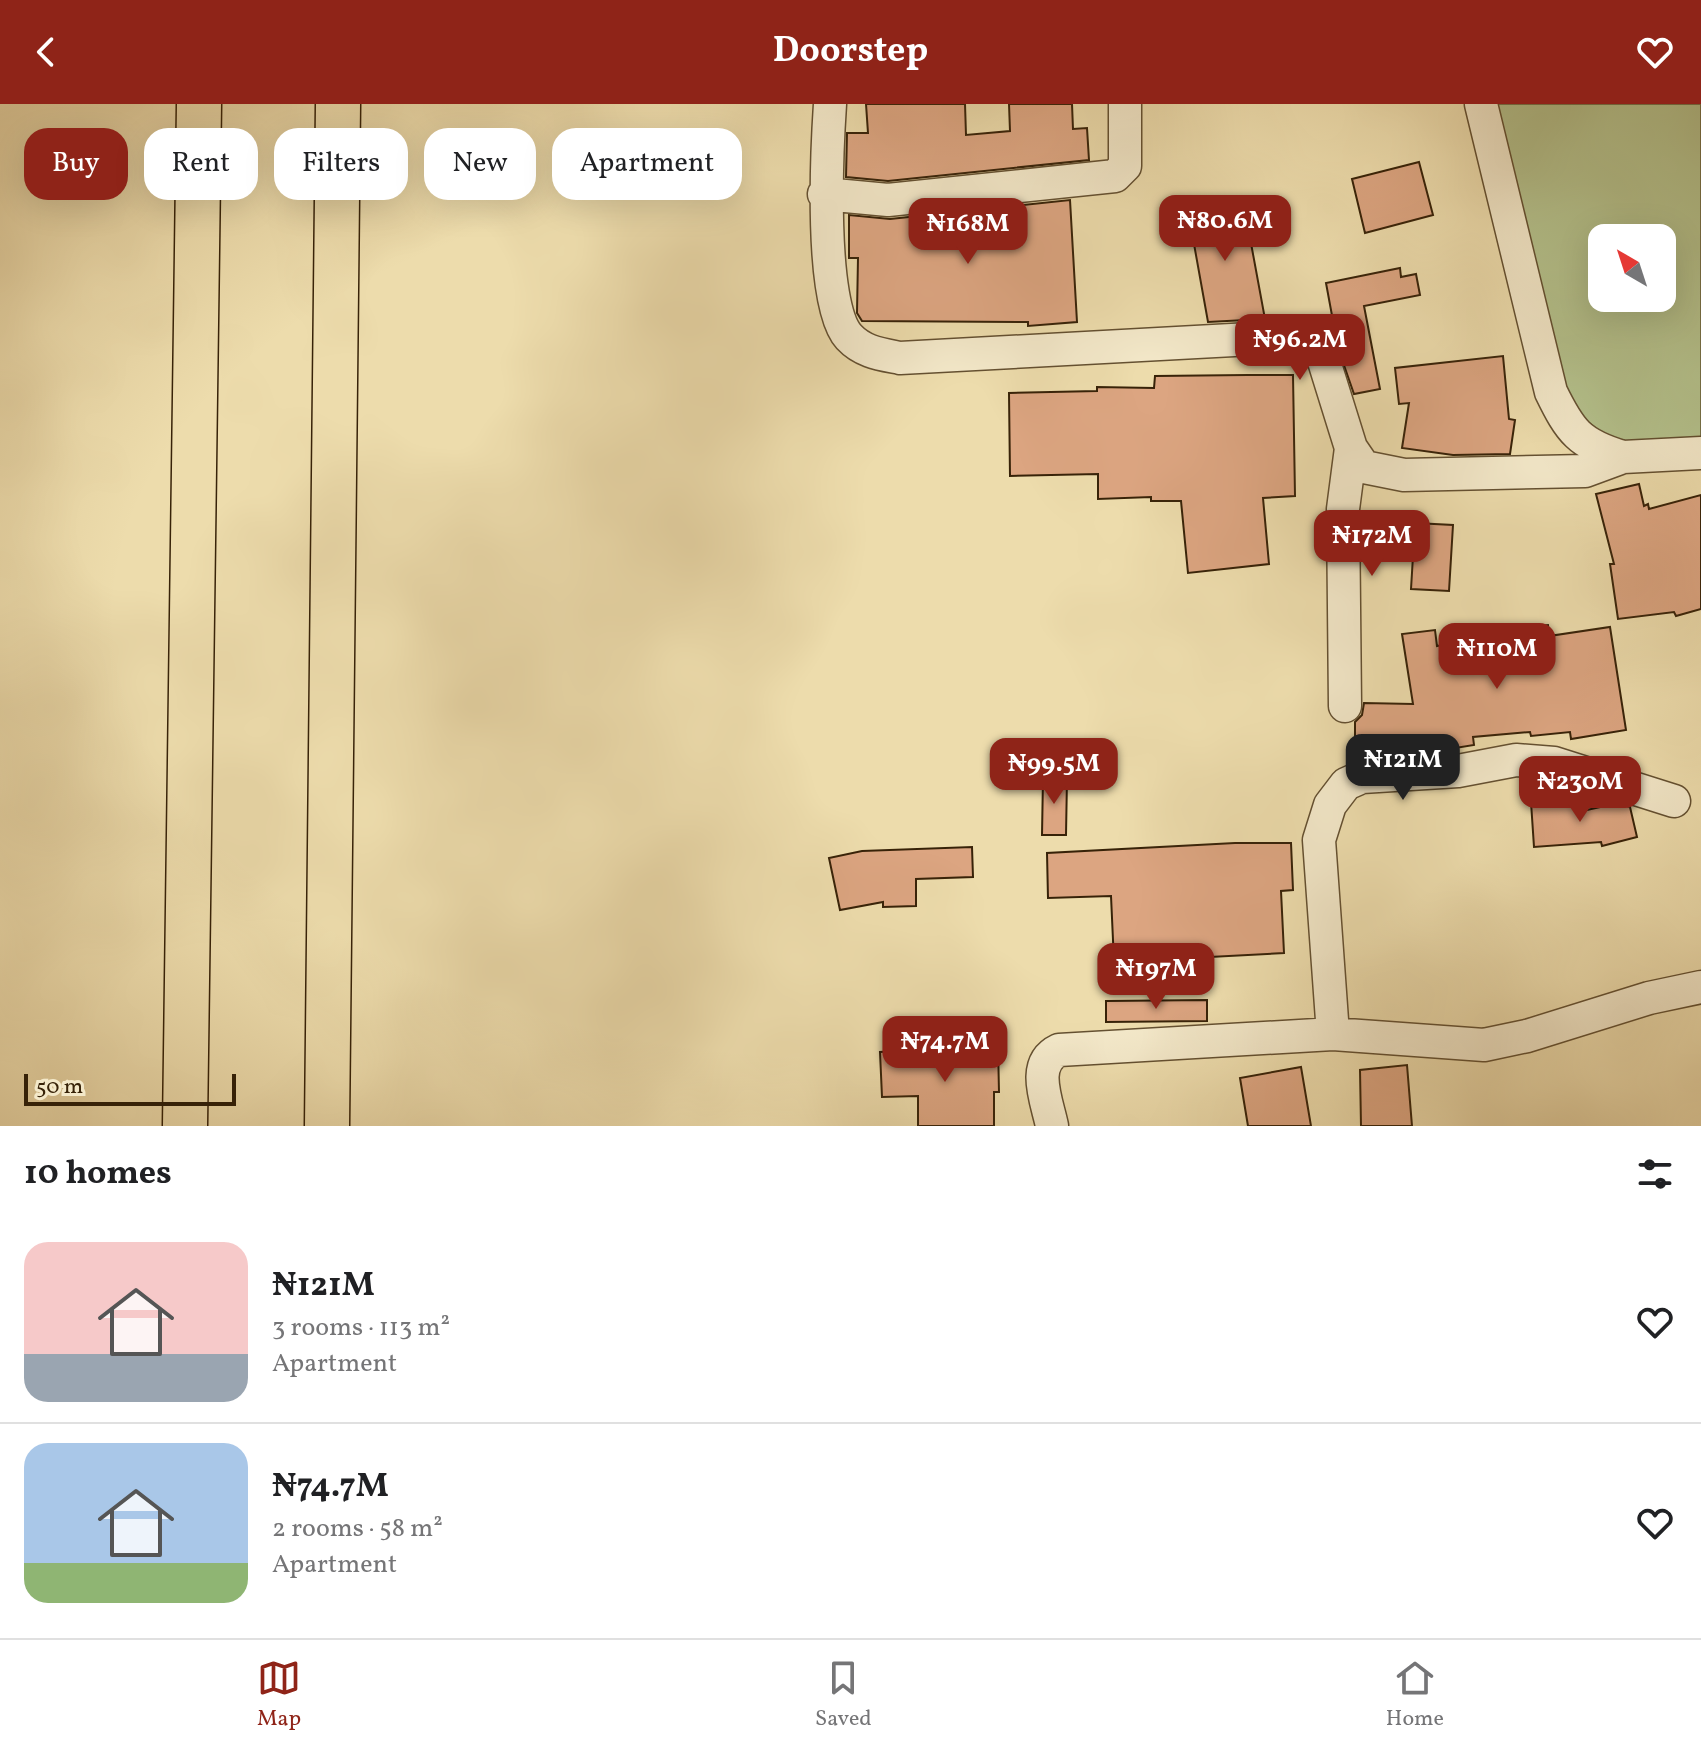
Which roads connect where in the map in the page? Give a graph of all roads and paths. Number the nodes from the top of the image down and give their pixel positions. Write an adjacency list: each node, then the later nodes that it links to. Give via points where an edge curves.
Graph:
1 (199, 104): 14 (highway)
2 (338, 104): 15 (highway)
3 (830, 104): 6 (street)
4 (1125, 104): 6 (street, via 1125,166 1115,176 888,200)
5 (1481, 104): 9 (street, via 1551,392 1568,426 1592,448)
6 (824, 194): 7 (street, via 836,312 848,336 870,352 900,358 1288,337 1306,342 1323,358)
7 (1351, 448): 9 (street, via 1364,467 1404,475 1585,471); 10 (street, via 1343,509)
8 (1701, 453): 9 (street)
9 (1623, 457)
10 (1345, 706)
11 (1674, 801): 13 (street, via 1554,763 1516,760 1458,771 1362,777 1346,784 1330,805 1319,840)
12 (1701, 987): 13 (street, via 1484,1045)
13 (1333, 1034): 16 (street, via 1059,1050 1041,1068)
14 (185, 1126)
15 (327, 1126)
16 (1052, 1126)

